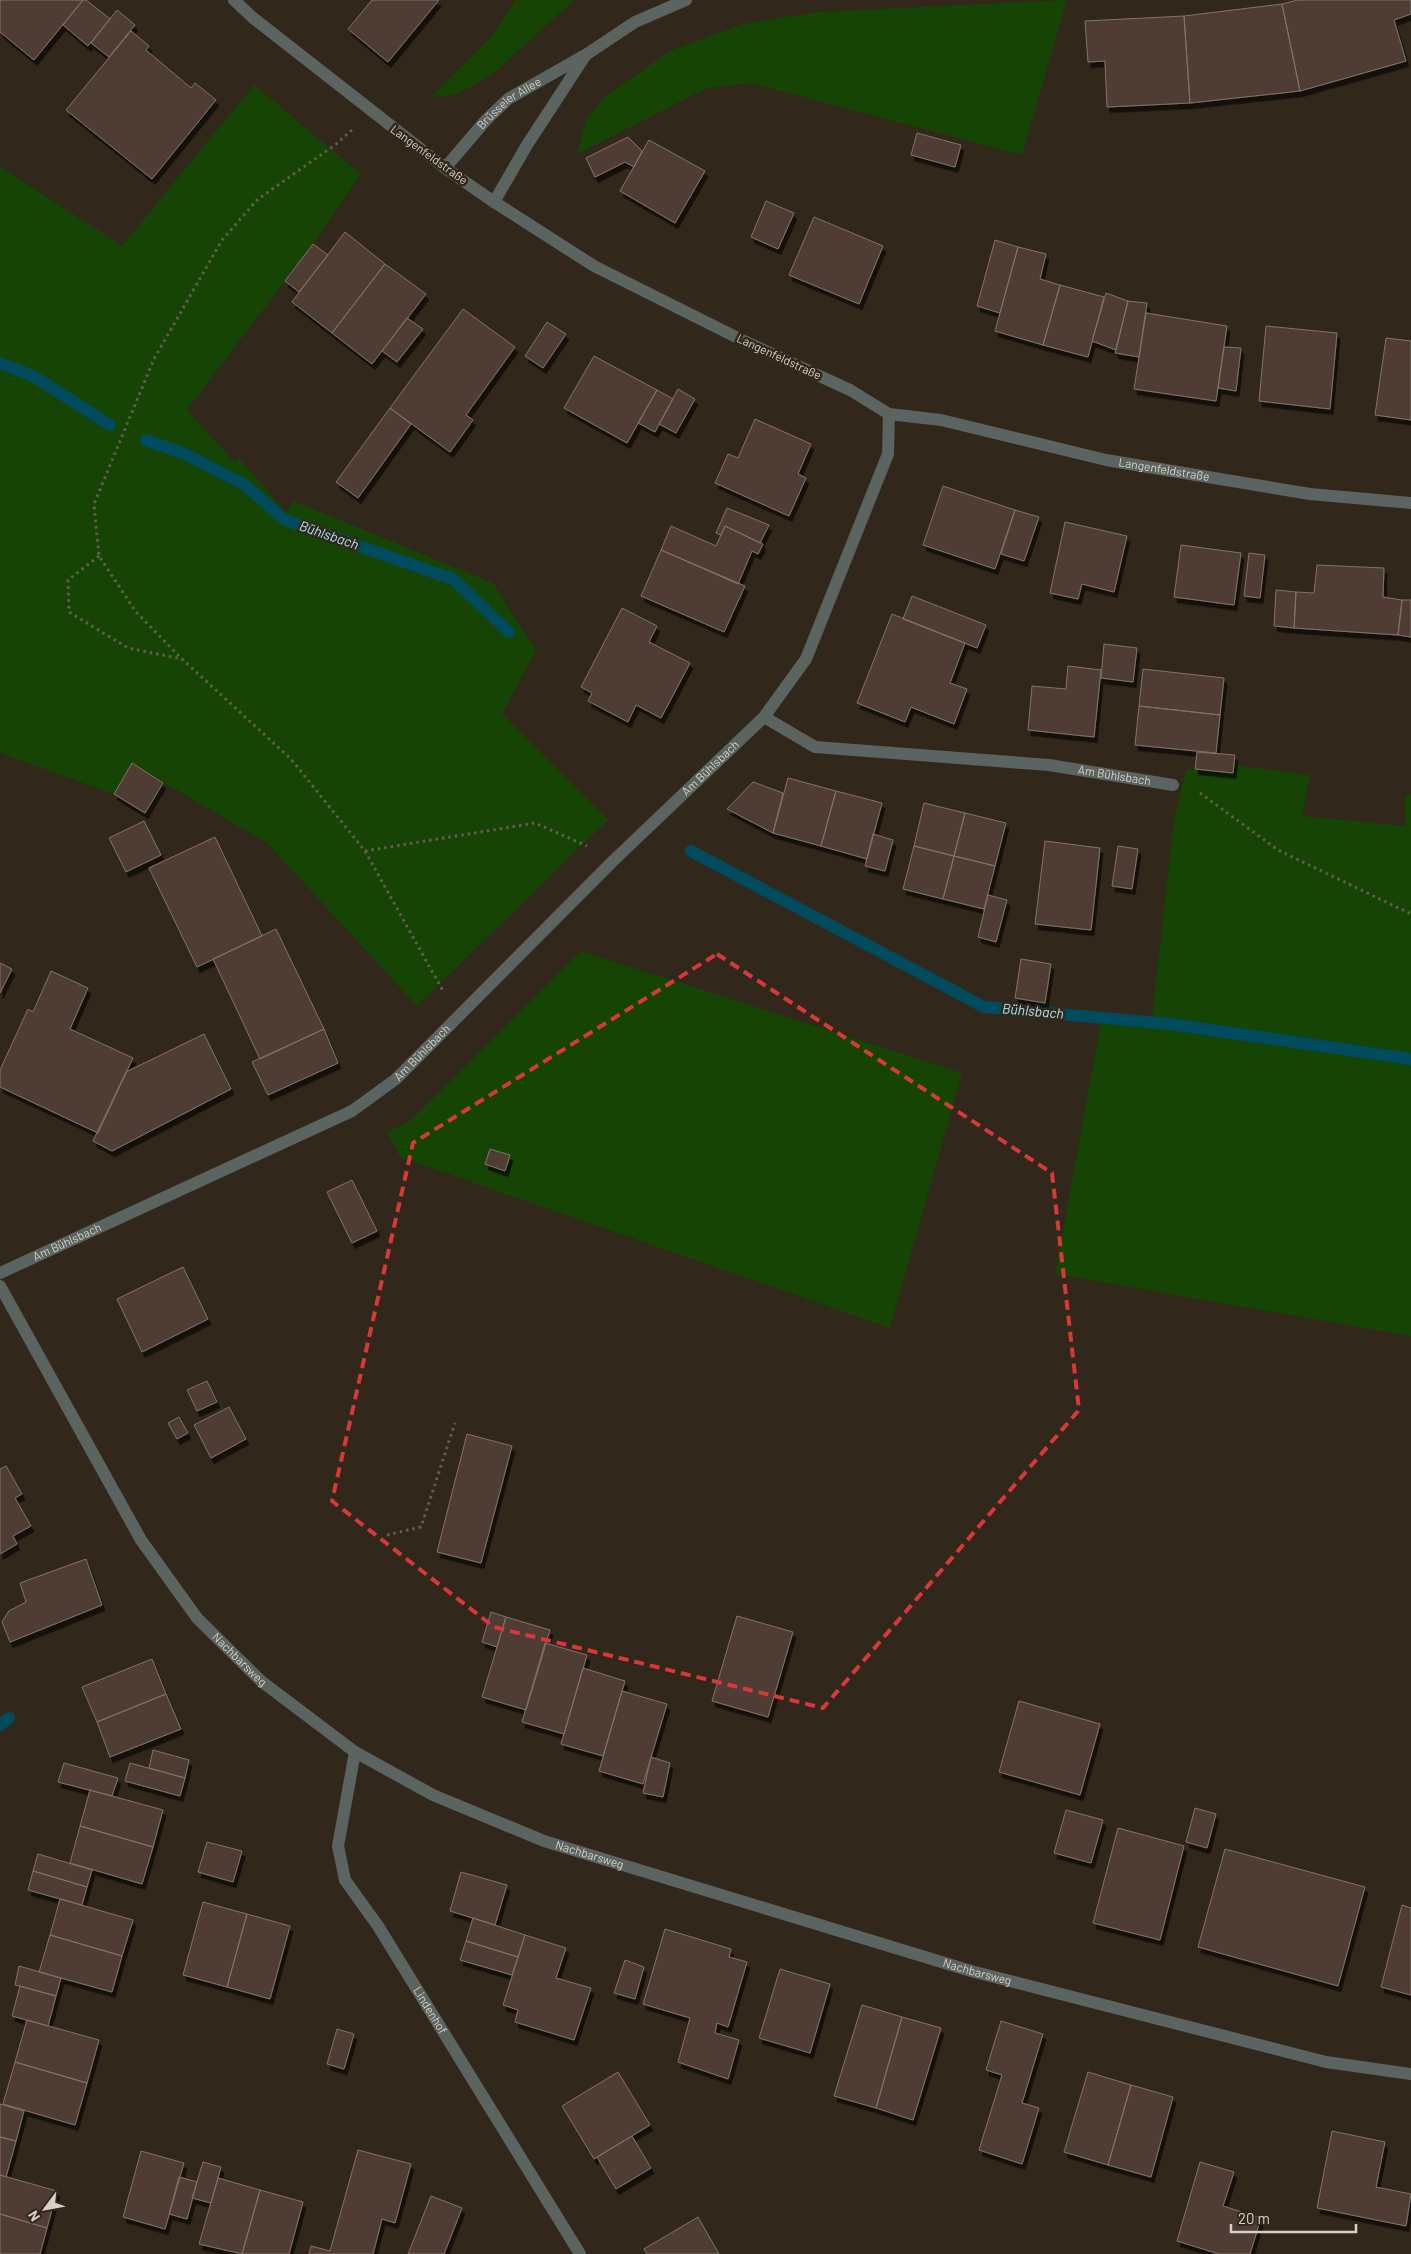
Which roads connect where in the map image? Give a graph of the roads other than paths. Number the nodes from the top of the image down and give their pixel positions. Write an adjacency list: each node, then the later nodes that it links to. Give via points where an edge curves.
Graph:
1 (234, 0): 4 (street, Langenfeldstraße)
2 (686, 0): 3 (street, Brüsseler Allee, via 635,22)
3 (587, 54): 4 (street, Brüsseler Allee, via 508,99); 5 (street, Brüsseler Allee)
4 (445, 168): 5 (street, Langenfeldstraße)
5 (494, 202): 6 (street, Langenfeldstraße, via 594,266 850,390)
6 (889, 414): 7 (street, Langenfeldstraße, via 941,420 1106,460 1310,494); 8 (street, Am Bühlsbach, via 888,454 806,659)
7 (1411, 503)
8 (764, 717): 9 (street, Am Bühlsbach, via 815,747 1049,765); 10 (street, Am Bühlsbach, via 613,861 396,1079 352,1111)
9 (1173, 785)
10 (0, 1273)
11 (0, 1286): 12 (street, Nachbarsweg, via 141,1540 198,1618 261,1681)
12 (355, 1752): 13 (street, Nachbarsweg, via 433,1795 544,1841 970,1970 1326,2062); 14 (street, Lindenhof, via 338,1846 346,1880 378,1926)
13 (1411, 2074)
14 (580, 2254)

